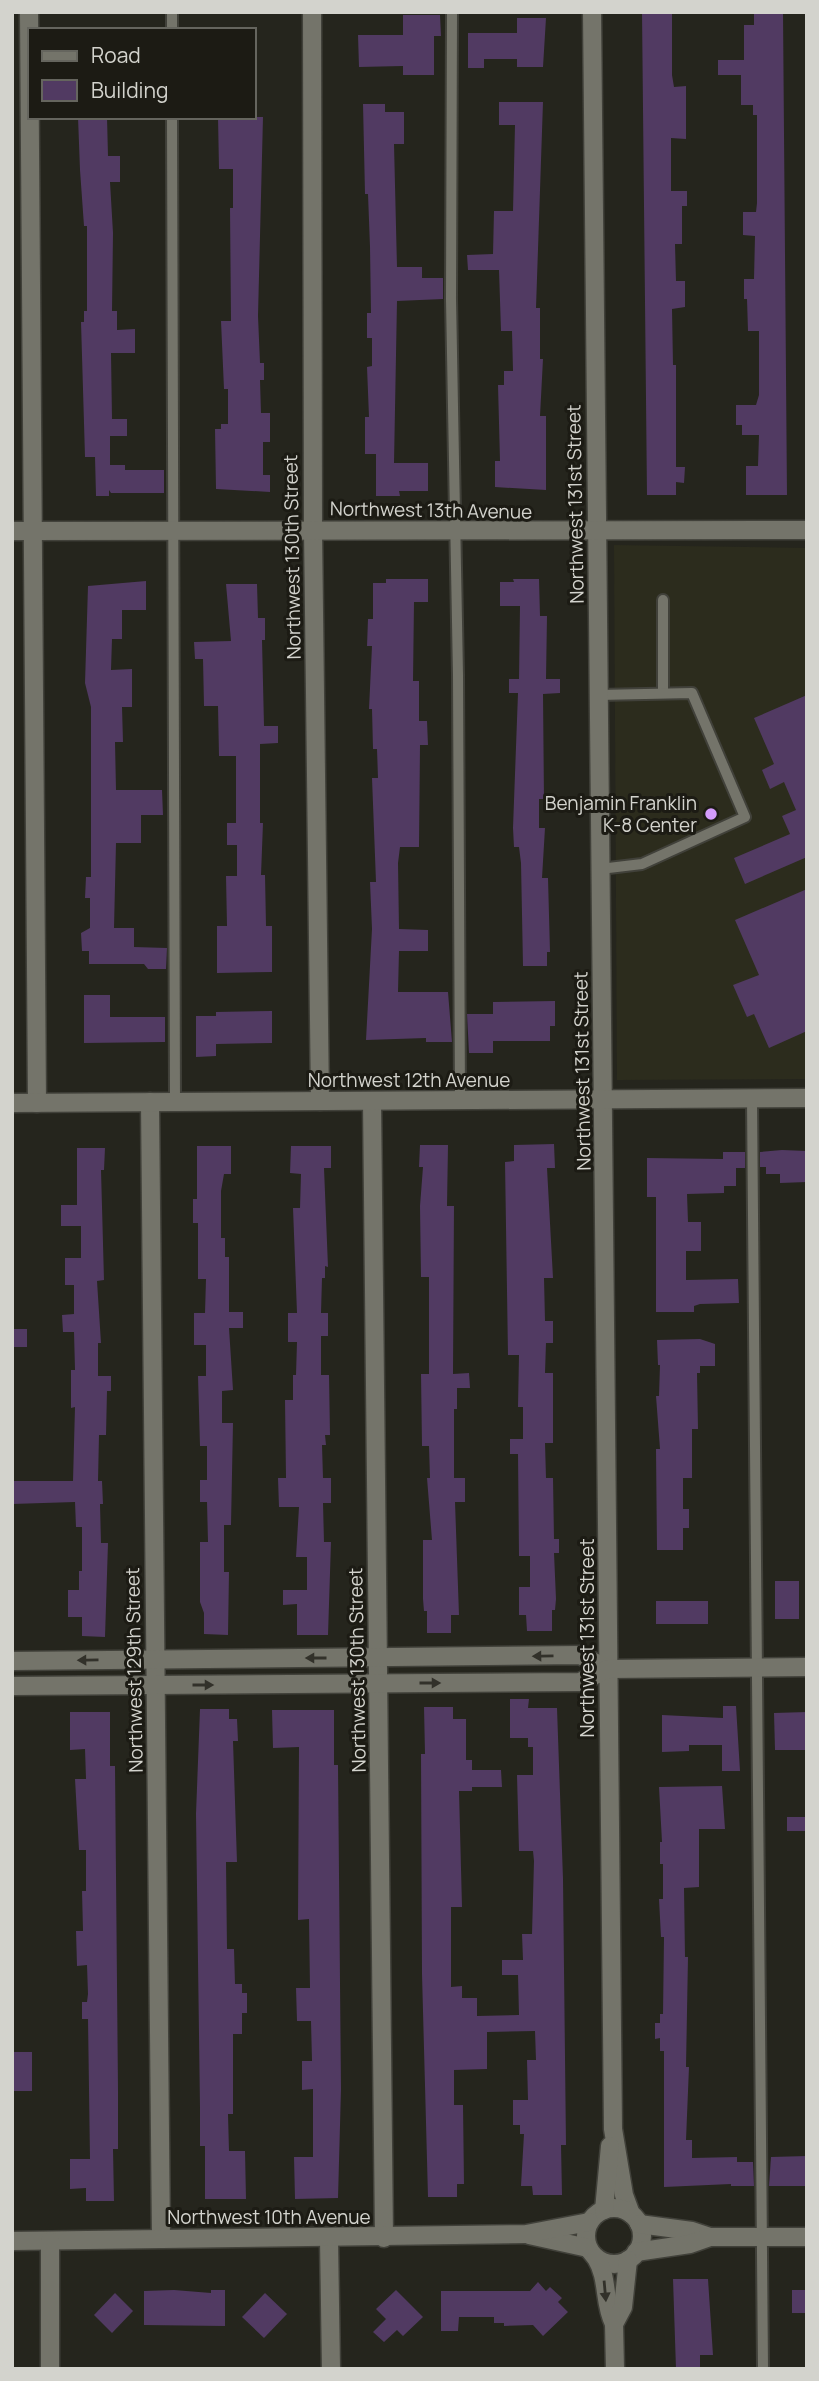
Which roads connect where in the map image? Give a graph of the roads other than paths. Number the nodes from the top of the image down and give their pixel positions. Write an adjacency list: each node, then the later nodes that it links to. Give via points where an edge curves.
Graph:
1 (312, 12): 6 (street, Northwest 130th Street)
2 (452, 12): 11 (lane)
3 (592, 12): 12 (street, Northwest 131st Street)
4 (30, 119): 9 (street)
5 (172, 119): 10 (lane)
6 (313, 530): 10 (street, Northwest 13th Avenue); 11 (street, Northwest 13th Avenue); 20 (street, Northwest 130th Street)
7 (807, 530): 12 (street, Northwest 13th Avenue)
8 (12, 531): 9 (street, Northwest 13th Avenue)
9 (33, 531): 10 (street, Northwest 13th Avenue); 26 (street)
10 (173, 531): 24 (lane)
11 (454, 531): 12 (street, Northwest 13th Avenue); 22 (lane)
12 (595, 533): 15 (street, Northwest 131st Street)
13 (663, 600): 14 (lane)
14 (663, 693): 15 (lane); 16 (lane, via 692,693 745,817 642,864)
15 (598, 695): 16 (street, Northwest 131st Street)
16 (600, 869): 19 (street, Northwest 131st Street)
17 (807, 1098): 18 (street, Northwest 12th Avenue)
18 (752, 1099): 19 (street, Northwest 12th Avenue); 31 (lane)
19 (604, 1100): 22 (street, Northwest 12th Avenue); 32 (street, Northwest 131st Street)
20 (320, 1101): 21 (street, Northwest 12th Avenue); 24 (street, Northwest 12th Avenue)
21 (372, 1101): 22 (street, Northwest 12th Avenue); 27 (street, Northwest 130th Street)
22 (460, 1101)
23 (150, 1102): 24 (street, Northwest 12th Avenue); 26 (street, Northwest 12th Avenue); 28 (street, Northwest 129th Street)
24 (175, 1102)
25 (12, 1103): 26 (street, Northwest 12th Avenue)
26 (37, 1103)
27 (379, 1658): 28 (street, one-way to 28); 32 (street, one-way to 27, via 580,1655); 33 (street, Northwest 130th Street)
28 (155, 1659): 29 (street, one-way to 29); 34 (street, Northwest 129th Street)
29 (12, 1661)
30 (807, 1667): 31 (street)
31 (756, 1668): 32 (street); 42 (lane)
32 (608, 1670): 33 (street, one-way to 32, via 580,1682); 36 (street, Northwest 131st Street)
33 (379, 1684): 34 (street, one-way to 33); 45 (street, Northwest 130th Street)
34 (155, 1685): 35 (street); 44 (street, Northwest 129th Street)
35 (12, 1686)
36 (614, 2129): 37 (street, Northwest 131st Street); 38 (street, Northwest 131st Street, via 624,2195)
37 (604, 2210): 38 (street, via 622,2209); 39 (street)
38 (635, 2219): 41 (street); 50 (street, via 641,2242)
39 (589, 2222): 40 (street, Northwest 10th Avenue); 49 (street, via 585,2236)
40 (526, 2234): 45 (street, Northwest 10th Avenue); 49 (street, Northwest 10th Avenue)
41 (710, 2237): 42 (street); 50 (street)
42 (762, 2237): 43 (street); 55 (lane)
43 (807, 2237)
44 (161, 2238): 46 (street, Northwest 10th Avenue); 48 (street, Northwest 10th Avenue)
45 (384, 2238): 46 (street, Northwest 10th Avenue)
46 (329, 2239): 53 (street)
47 (12, 2241): 48 (street, Northwest 10th Avenue)
48 (50, 2241): 52 (street)
49 (592, 2253): 50 (street, via 607,2263); 51 (street, one-way to 51, via 603,2269 606,2308)
50 (632, 2256): 51 (street)
51 (614, 2324): 54 (street)
52 (50, 2369)
53 (331, 2369)
54 (615, 2369)
55 (763, 2369)

